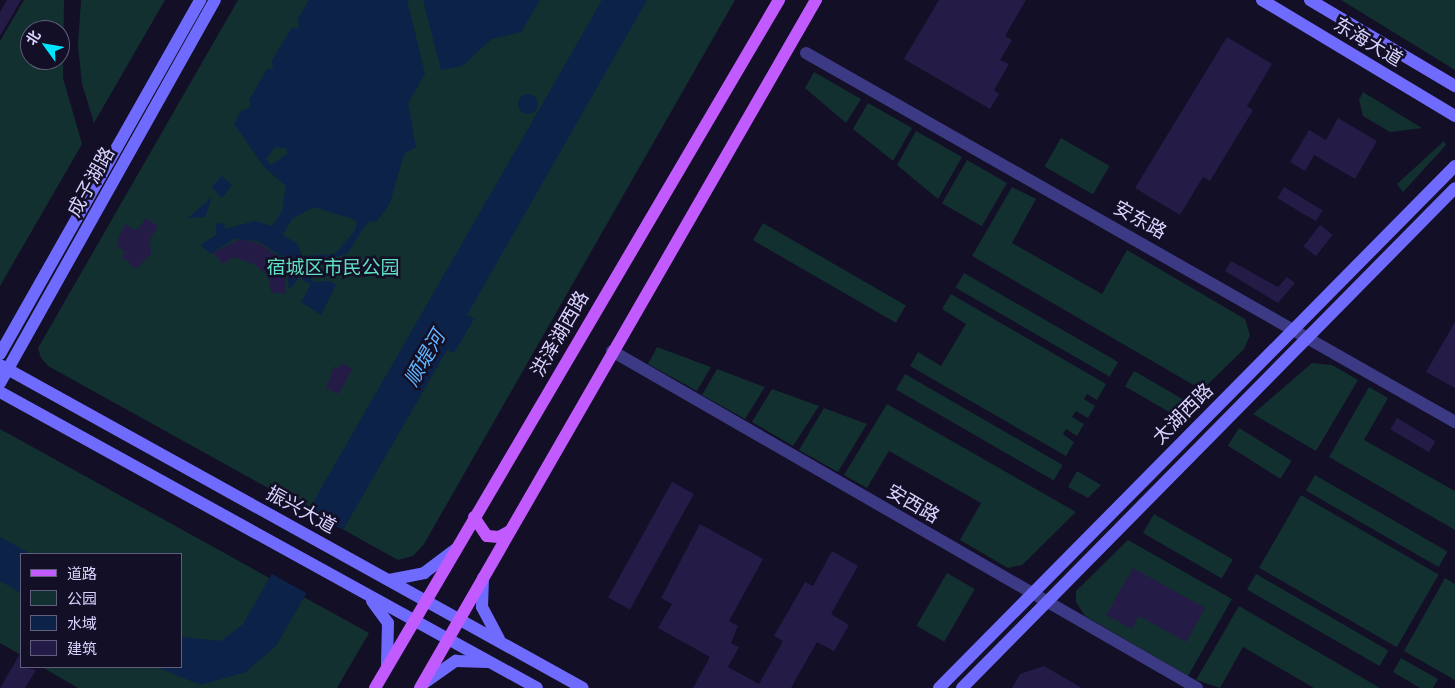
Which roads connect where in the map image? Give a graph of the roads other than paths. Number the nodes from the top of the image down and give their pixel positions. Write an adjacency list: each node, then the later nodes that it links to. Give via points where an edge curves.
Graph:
1 (200, 0): 15 (street, 成子湖路)
2 (215, 0): 16 (street, 成子湖路)
3 (779, 0): 20 (main road, 洪泽湖西路)
4 (816, 0): 14 (main road)
5 (1262, 0): 9 (street, 东海大道)
6 (1310, 0): 8 (street, 东海大道)
7 (806, 53): 12 (street, 安东路)
8 (1455, 86)
9 (1455, 116)
10 (1455, 166): 12 (street, 太湖西路)
11 (1455, 188): 13 (street, 太湖西路)
12 (1294, 328): 13 (street, 安东路); 28 (street, 太湖西路)
13 (1306, 335): 19 (street, 安东路); 30 (street, 太湖西路)
14 (612, 351): 21 (main road); 28 (street, 安西路)
15 (0, 354)
16 (4, 367): 17 (street, 成子湖路); 23 (street, 振兴大道)
17 (0, 383)
18 (0, 392): 26 (street)
19 (1455, 422)
20 (474, 517): 21 (main road, via 487,536); 22 (main road, 洪泽湖西路)
21 (510, 531): 24 (main road)
22 (455, 550): 25 (street, via 424,573); 29 (main road, 洪泽湖西路)
23 (362, 565): 25 (street, 振兴大道); 26 (street, via 361,576)
24 (483, 578): 32 (main road); 34 (street, via 484,614)
25 (388, 580): 29 (street, 振兴大道)
26 (351, 585): 27 (street)
27 (366, 593): 31 (street); 37 (street, via 388,623 391,645)
28 (1032, 594): 30 (street, 安西路); 43 (street, 太湖西路)
29 (425, 600): 31 (main road, 洪泽湖西路); 32 (street, 振兴大道)
30 (1046, 602): 44 (street, 太湖西路); 45 (street, 安西路)
31 (414, 619): 33 (street); 37 (main road, 洪泽湖西路)
32 (460, 619): 33 (main road); 34 (street, 振兴大道)
33 (448, 638): 35 (street); 39 (main road)
34 (502, 643): 36 (street, 振兴大道)
35 (491, 662): 38 (street); 39 (street, via 456,661)
36 (536, 662): 38 (street, via 525,668); 42 (street, 振兴大道)
37 (387, 666): 40 (main road, 洪泽湖西路)
38 (524, 680): 41 (street)
39 (421, 686)
40 (375, 688)
41 (537, 688)
42 (583, 688)
43 (939, 688)
44 (962, 688)
45 (1196, 688)

